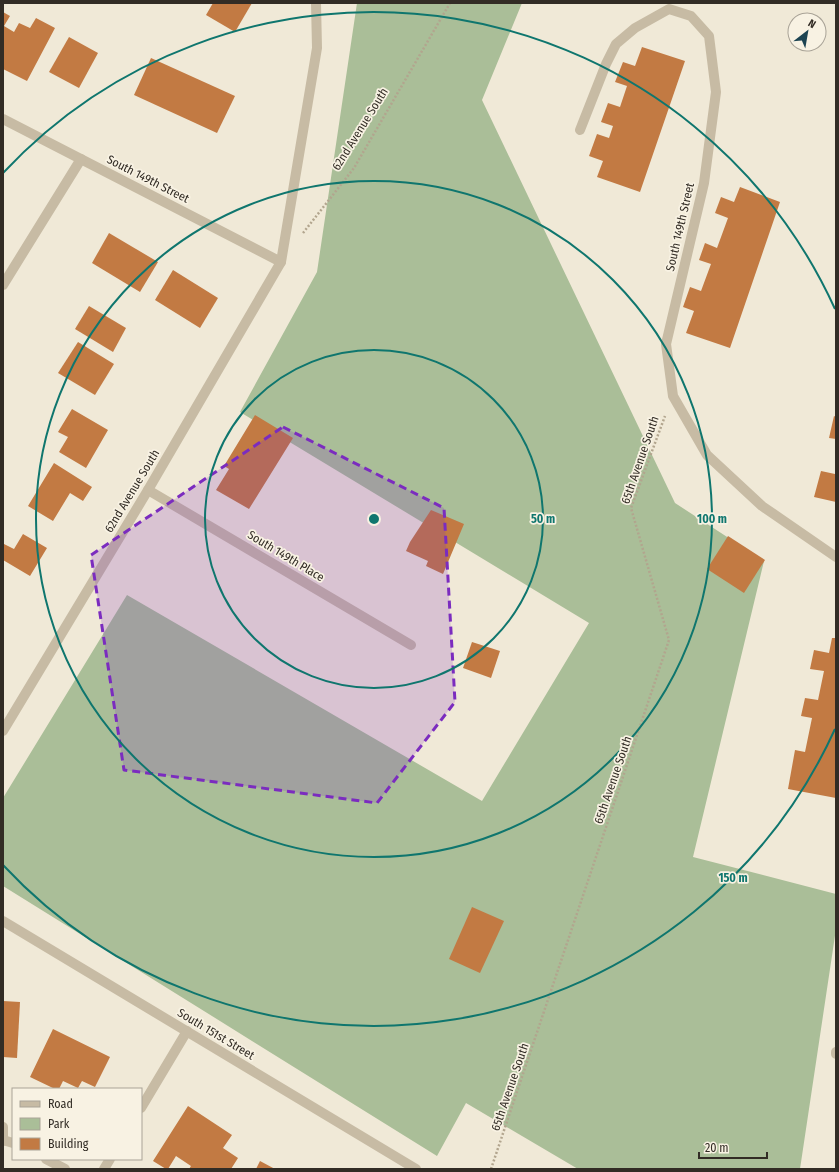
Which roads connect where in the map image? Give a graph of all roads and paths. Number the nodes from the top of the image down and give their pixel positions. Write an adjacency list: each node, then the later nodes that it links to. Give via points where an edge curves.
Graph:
1 (316, 3): 7 (street, 62nd Avenue South, via 317,48)
2 (450, 3): 6 (path, 62nd Avenue South, via 354,168)
3 (3, 119): 5 (street, South 149th Street)
4 (580, 130): 9 (street, South 149th Street, via 616,44 636,28 669,9 691,16 709,36 716,92 704,183 666,344)
5 (82, 159): 7 (street, South 149th Street); 8 (street)
6 (301, 237)
7 (281, 262): 10 (street, 62nd Avenue South)
8 (3, 285)
9 (673, 396): 11 (street, South 149th Street, via 707,455 762,506); 24 (path, 65th Avenue South, via 631,508 669,640)
10 (148, 490): 12 (street, South 149th Place); 13 (street, 62nd Avenue South)
11 (836, 557)
12 (411, 645)
13 (3, 731)
14 (3, 921): 15 (street, South 151st Street)
15 (187, 1032): 16 (street); 23 (street, South 151st Street)
16 (142, 1106)
17 (3, 1127): 18 (street)
18 (3, 1141)
19 (48, 1160): 21 (street)
20 (109, 1160): 22 (street)
21 (65, 1169)
22 (104, 1169)
23 (416, 1169)
24 (492, 1169)

